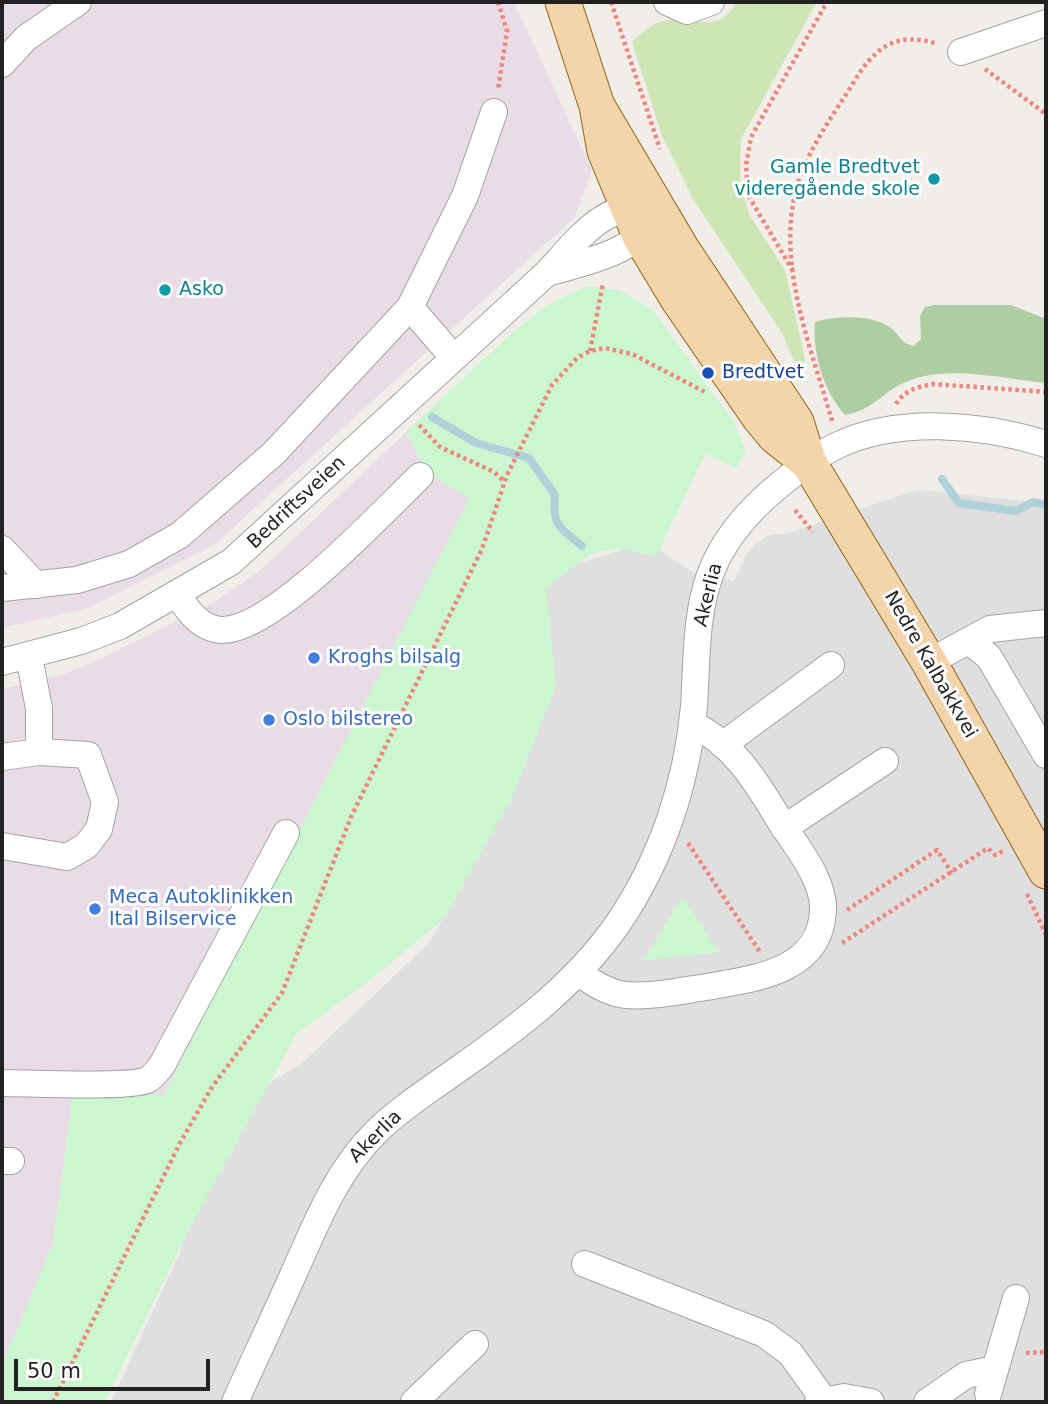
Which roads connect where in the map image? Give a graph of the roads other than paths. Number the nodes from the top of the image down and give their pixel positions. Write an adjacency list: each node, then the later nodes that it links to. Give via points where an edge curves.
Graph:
1 (78, 2): 7 (street, via 26,38)
2 (563, 2): 9 (main road, Nedre Kalbakkvei, via 597,106 605,151)
3 (667, 2): 4 (street, via 687,11)
4 (712, 2)
5 (1046, 23): 6 (street)
6 (961, 52)
7 (2, 64)
8 (494, 112): 10 (street, via 465,196)
9 (642, 218): 11 (street, Bedriftsveien, via 589,227 547,273); 13 (main road, Nedre Kalbakkvei, via 678,299 760,418)
10 (410, 307): 11 (street); 16 (street, via 274,453 180,535 129,564 77,580)
11 (453, 358): 18 (street, Bedriftsveien, via 255,544)
12 (1046, 444): 13 (street, Akerlia, via 1013,433 901,428 848,441)
13 (809, 463): 23 (main road, Nedre Kalbakkvei); 25 (street, Akerlia, via 746,515 719,554 702,607)
14 (420, 476): 18 (street, via 287,600 254,619 220,630 187,611)
15 (2, 548): 16 (street)
16 (36, 585): 17 (street)
17 (2, 588)
18 (178, 594): 21 (street, Bedriftsveien, via 120,626)
19 (1046, 623): 20 (street, via 990,629)
20 (969, 641): 23 (street); 28 (street, via 989,657)
21 (29, 657): 22 (street, Bedriftsveien); 27 (street, via 39,708)
22 (2, 662)
23 (929, 662): 34 (main road, Nedre Kalbakkvei)
24 (831, 665): 26 (street)
25 (692, 724): 26 (street); 35 (street, Akerlia, via 685,769 668,823 638,892)
26 (724, 744): 31 (street, via 746,767)
27 (39, 752): 29 (street); 33 (street, via 88,755 105,802 99,829 80,852 67,857)
28 (1046, 755)
29 (2, 757)
30 (885, 761): 31 (street)
31 (784, 828): 35 (street, via 817,883 822,902 822,920 801,958 774,974 657,995 612,992)
32 (286, 833): 36 (street, via 152,1076 145,1082)
33 (2, 846)
34 (1046, 871)
35 (579, 973): 41 (street, Akerlia, via 517,1027 398,1113 359,1150 330,1195)
36 (2, 1083)
37 (585, 1264): 40 (street, via 764,1334 790,1353)
38 (1016, 1298): 44 (street, via 992,1382 966,1375)
39 (475, 1344): 42 (street)
40 (821, 1401): 43 (street, via 844,1397)
41 (234, 1402)
42 (414, 1402)
43 (871, 1402)
44 (927, 1402)

